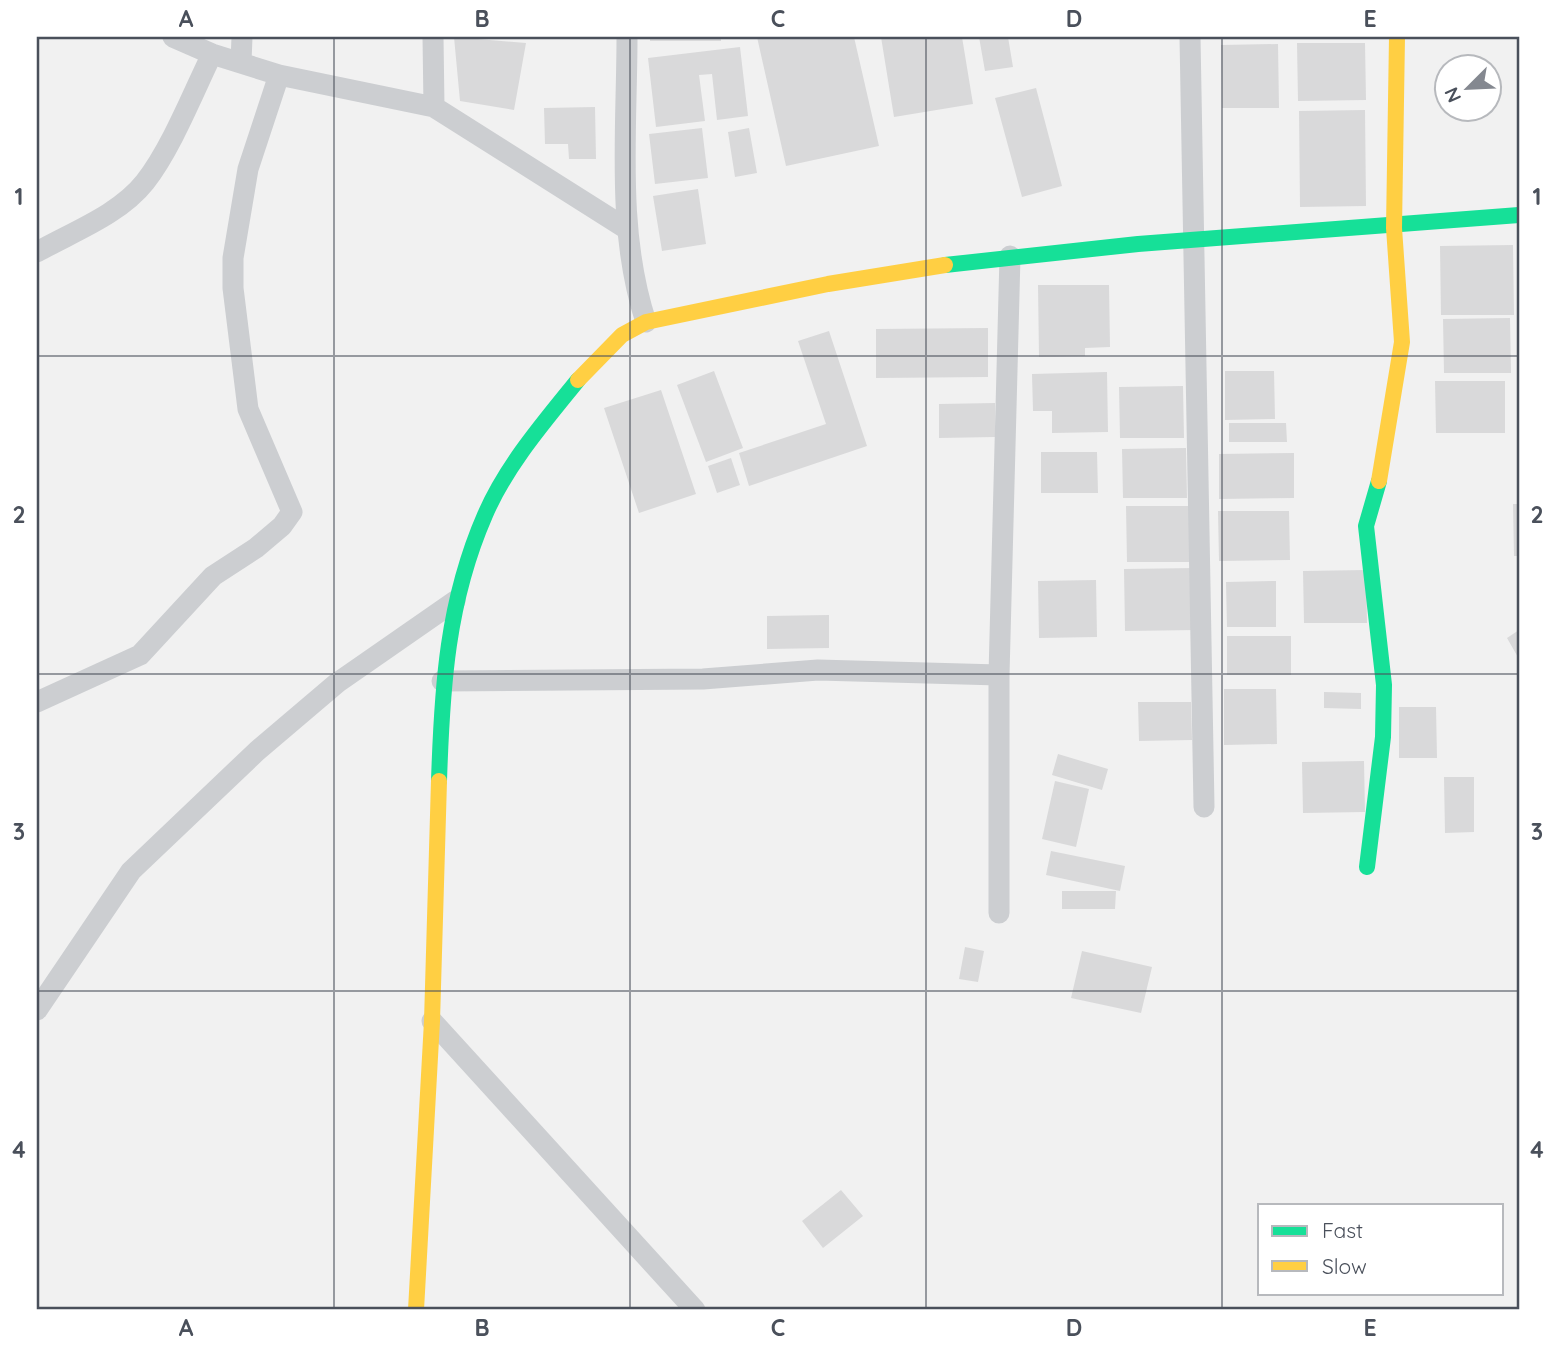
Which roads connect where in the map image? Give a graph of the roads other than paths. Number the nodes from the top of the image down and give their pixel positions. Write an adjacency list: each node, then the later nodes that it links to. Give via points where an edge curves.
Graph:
1 (173, 37): 7 (street)
2 (242, 37): 8 (street)
3 (433, 37): 10 (street)
4 (627, 37): 13 (street)
5 (1190, 37): 14 (street)
6 (1397, 37): 12 (main road)
7 (212, 54): 8 (street); 15 (street, via 144,183 116,209)
8 (241, 62): 9 (street)
9 (279, 75): 10 (street); 21 (street, via 248,169 233,258 233,288 248,409 292,512 256,548 213,576 140,655)
10 (434, 107): 13 (street)
11 (1519, 215): 12 (main road)
12 (1394, 228): 14 (main road); 23 (main road, via 1402,342 1382,472 1366,526 1384,685 1383,737)
13 (627, 229): 17 (street, via 635,289)
14 (1195, 240): 16 (main road); 22 (street)
15 (37, 252)
16 (1010, 256): 17 (main road, via 845,282); 19 (street)
17 (646, 322): 18 (main road, via 622,335 588,367 531,439 485,514)
18 (455, 601): 20 (main road); 25 (street, via 337,683 257,751 131,871)
19 (999, 675): 20 (street, via 818,670 703,678); 24 (street)
20 (442, 681): 26 (main road)
21 (37, 702)
22 (1204, 807)
23 (1367, 867)
24 (999, 913)
25 (37, 1010)
26 (432, 1021): 27 (main road); 28 (street)
27 (416, 1310)
28 (695, 1310)

